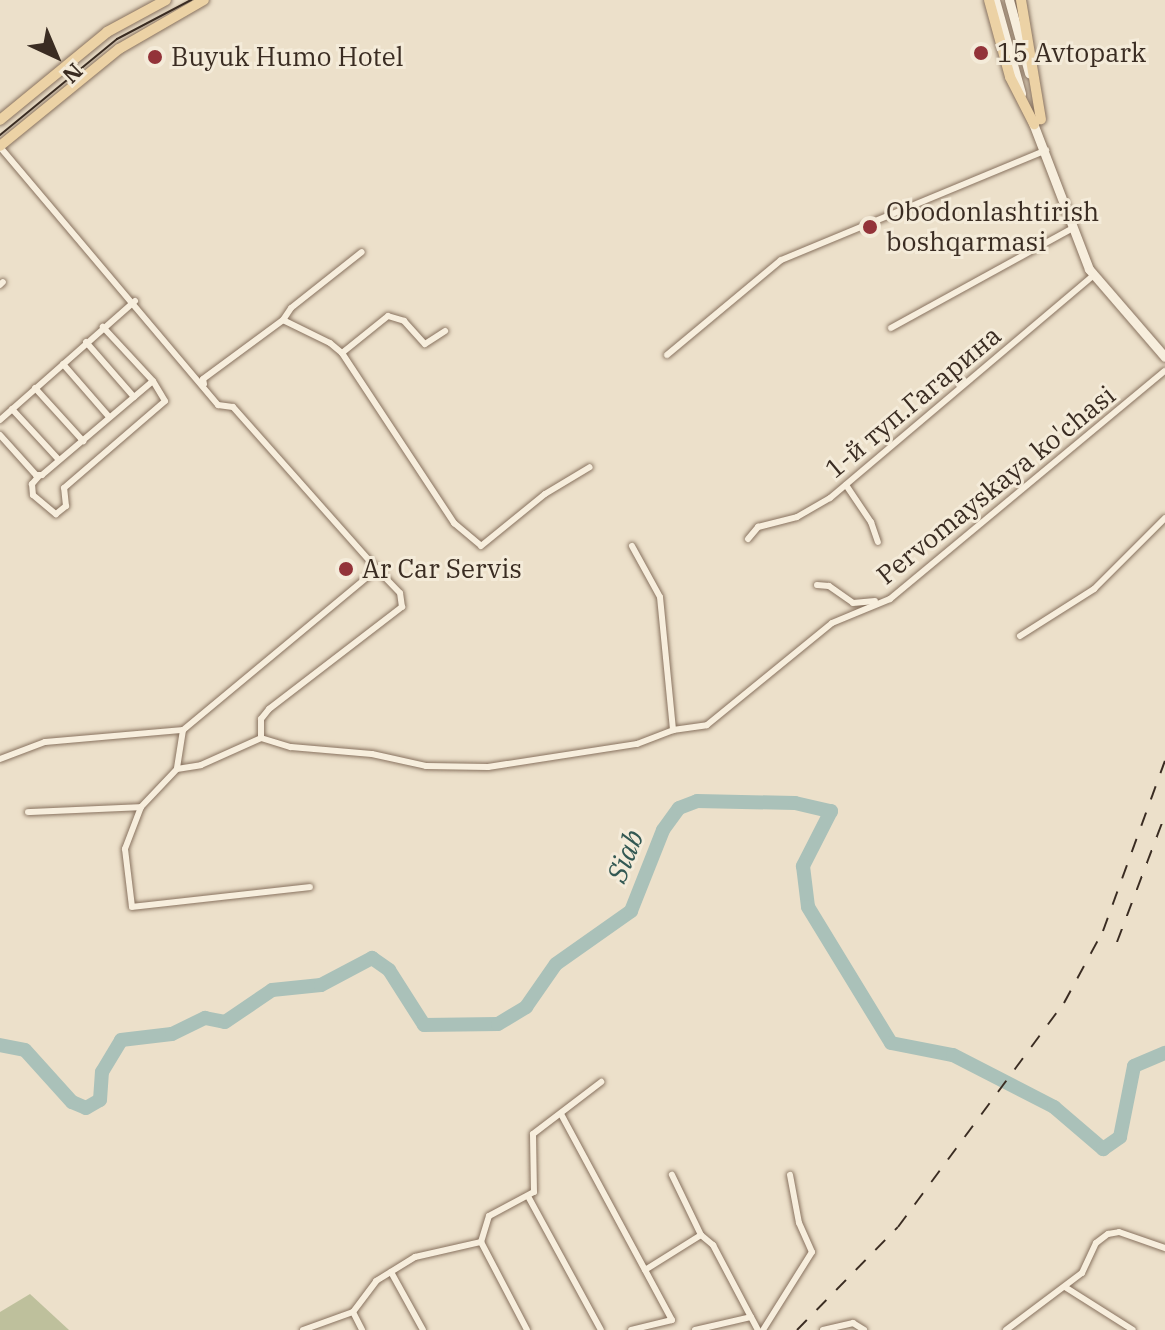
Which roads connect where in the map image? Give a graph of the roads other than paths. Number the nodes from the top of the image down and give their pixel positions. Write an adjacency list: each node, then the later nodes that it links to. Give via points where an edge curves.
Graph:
1 (166, 0): 7 (main road, via 107,32)
2 (204, 0): 9 (main road, via 119,49)
3 (989, 0): 8 (main road, via 1016,92)
4 (995, 0): 8 (main road)
5 (1009, 0): 8 (main road)
6 (1024, 1): 8 (main road)
7 (0, 120)
8 (1037, 122): 10 (main road)
9 (0, 146): 14 (street)
10 (1046, 150): 11 (main road); 21 (street, via 781,260)
11 (1074, 228): 13 (main road); 17 (street)
12 (362, 252): 15 (street)
13 (1094, 275): 22 (main road); 37 (street, 1-й туп.Гагарина)
14 (135, 301): 16 (street); 27 (street)
15 (283, 320): 20 (street); 27 (street, via 203,379)
16 (103, 327): 19 (street); 25 (street)
17 (891, 328)
18 (445, 331): 20 (street, via 425,344 404,321 388,316)
19 (86, 342): 23 (street); 28 (street)
20 (342, 353): 35 (street, via 454,523 475,544 481,546 545,494)
21 (667, 355)
22 (1165, 357)
23 (63, 364): 26 (street); 30 (street)
24 (1165, 371): 42 (street, Pervomayskaya ko'chasi)
25 (153, 381): 28 (street); 36 (street, via 165,401 64,488 66,506 56,514 33,495 32,484)
26 (35, 388): 29 (street); 33 (street)
27 (204, 388): 43 (street, via 218,405 233,407 244,418)
28 (134, 397): 30 (street)
29 (12, 409): 31 (street); 34 (street)
30 (109, 417): 33 (street)
31 (0, 420)
32 (0, 435): 36 (street)
33 (83, 441): 34 (street)
34 (59, 460): 36 (street)
35 (590, 467)
36 (39, 476)
37 (846, 485): 39 (street, 1-й туп.Гагарина, via 797,517 758,527); 40 (street)
38 (1165, 518): 45 (street, via 1094,589)
39 (748, 539)
40 (878, 542)
41 (632, 546): 47 (street, via 660,597)
42 (922, 568): 44 (street, via 868,604 853,603 829,586); 47 (street, Pervomayskaya ko'chasi, via 890,599 832,623 707,725)
43 (377, 569): 46 (street); 48 (street, via 400,593 402,607 269,709 261,719)
44 (817, 585)
45 (1020, 636)
46 (183, 730): 49 (street, via 45,742); 50 (street)
47 (673, 730): 48 (street, Pervomayskaya ko'chasi, via 637,744 488,767 426,766)
48 (261, 738): 50 (street, via 201,765)
49 (0, 759)
50 (177, 769): 51 (street)
51 (141, 807): 52 (street); 53 (street, via 125,849 132,907)
52 (28, 812)
53 (310, 887)
54 (601, 1082): 55 (street)
55 (561, 1114): 58 (street, via 531,1140 538,1184); 62 (street)
56 (672, 1175): 59 (street)
57 (790, 1175): 77 (street, via 799,1223 812,1252)
58 (529, 1198): 60 (street, via 489,1216); 73 (street)
59 (701, 1235): 62 (street); 66 (street, via 713,1245)
60 (481, 1242): 63 (street, via 415,1257); 72 (street)
61 (1165, 1248): 64 (street, via 1119,1232 1108,1234 1096,1243 1082,1273)
62 (645, 1270): 67 (street)
63 (391, 1272): 65 (street, via 376,1281); 71 (street)
64 (1065, 1287): 68 (street); 81 (street)
65 (353, 1312): 69 (street); 70 (street)
66 (751, 1317): 76 (street); 77 (street)
67 (672, 1320): 74 (street); 75 (street)
68 (1017, 1328): 80 (street)
69 (303, 1330)
70 (362, 1330)
71 (423, 1330)
72 (527, 1330)
73 (601, 1330)
74 (631, 1330)
75 (678, 1330)
76 (695, 1330)
77 (760, 1330)
78 (823, 1330): 79 (street, via 853,1323)
79 (864, 1330)
80 (1006, 1330)
81 (1133, 1330)

